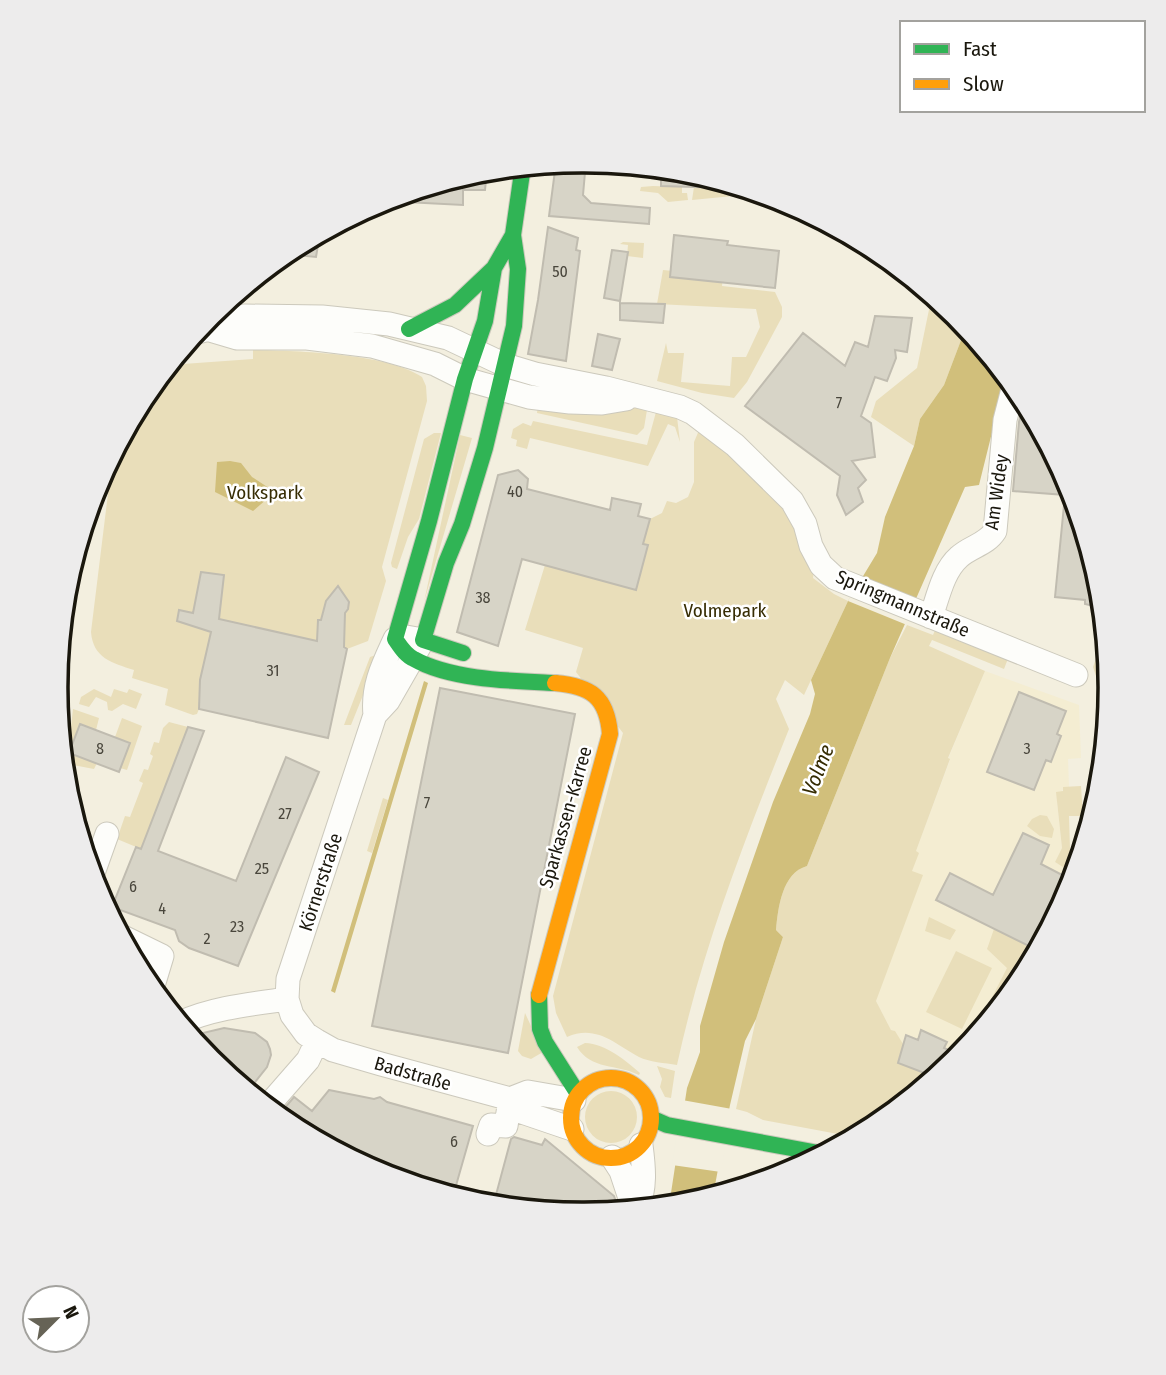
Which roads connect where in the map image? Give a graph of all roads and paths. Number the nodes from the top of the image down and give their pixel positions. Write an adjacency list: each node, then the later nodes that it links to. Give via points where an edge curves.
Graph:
1 (521, 177): 2 (street, Körnerstraße)
2 (513, 235): 3 (street, Körnerstraße); 8 (street, Körnerstraße, via 517,301)
3 (494, 268): 5 (street, via 455,305); 7 (street, Körnerstraße, via 485,321)
4 (222, 321): 5 (street, Springmannstraße, via 286,315)
5 (409, 328): 7 (street, Springmannstraße)
6 (213, 330): 9 (street, via 237,338 307,338 372,346 435,364)
7 (474, 350): 8 (street, Springmannstraße); 9 (street, Körnerstraße)
8 (505, 365): 10 (street, Körnerstraße); 11 (street, Springmannstraße)
9 (465, 379): 10 (street); 14 (street, Körnerstraße)
10 (500, 390): 11 (street, Springmannstraße, via 570,402); 15 (street, Körnerstraße, via 462,524)
11 (634, 396): 13 (street, Springmannstraße, via 680,407 724,435 792,501 821,565 835,578)
12 (1010, 401): 13 (street, Am Widey, via 995,531 949,567)
13 (923, 613): 18 (street, Springmannstraße)
14 (395, 639): 15 (street, via 406,637); 20 (street, Körnerstraße, via 373,695)
15 (418, 649): 16 (street); 19 (street, Sparkassen-Karree, via 440,668 512,682); 20 (street, Körnerstraße)
16 (481, 659)
17 (500, 664): 19 (street, Sparkassen-Karree)
18 (1076, 675)
19 (540, 681): 26 (street, Sparkassen-Karree, via 592,692 610,722 610,734 539,989)
20 (375, 715): 25 (street, Körnerstraße, via 288,979)
21 (107, 834): 22 (street)
22 (98, 859)
23 (136, 943): 24 (street, via 162,956)
24 (156, 975)
25 (287, 999): 27 (street); 28 (street, via 299,1025)
26 (539, 1010): 29 (street); 30 (street, Sparkassen-Karree, via 545,1042)
27 (190, 1020)
28 (317, 1041): 31 (street, via 308,1060); 32 (street, Badstraße, via 333,1050)
29 (567, 1047)
30 (576, 1097): 32 (street, Badstraße, via 528,1092); 33 (street, via 592,1075 615,1078 639,1090); 34 (street)
31 (274, 1099)
32 (510, 1099): 34 (street, Badstraße, via 522,1112); 35 (street, via 506,1126 491,1125)
33 (659, 1122): 36 (street); 38 (street)
34 (572, 1129): 39 (street, via 591,1152)
35 (488, 1134)
36 (644, 1142): 37 (street); 39 (street, via 630,1153); 40 (street)
37 (664, 1142)
38 (807, 1151)
39 (612, 1157): 41 (street)
40 (642, 1199)
41 (632, 1200)

